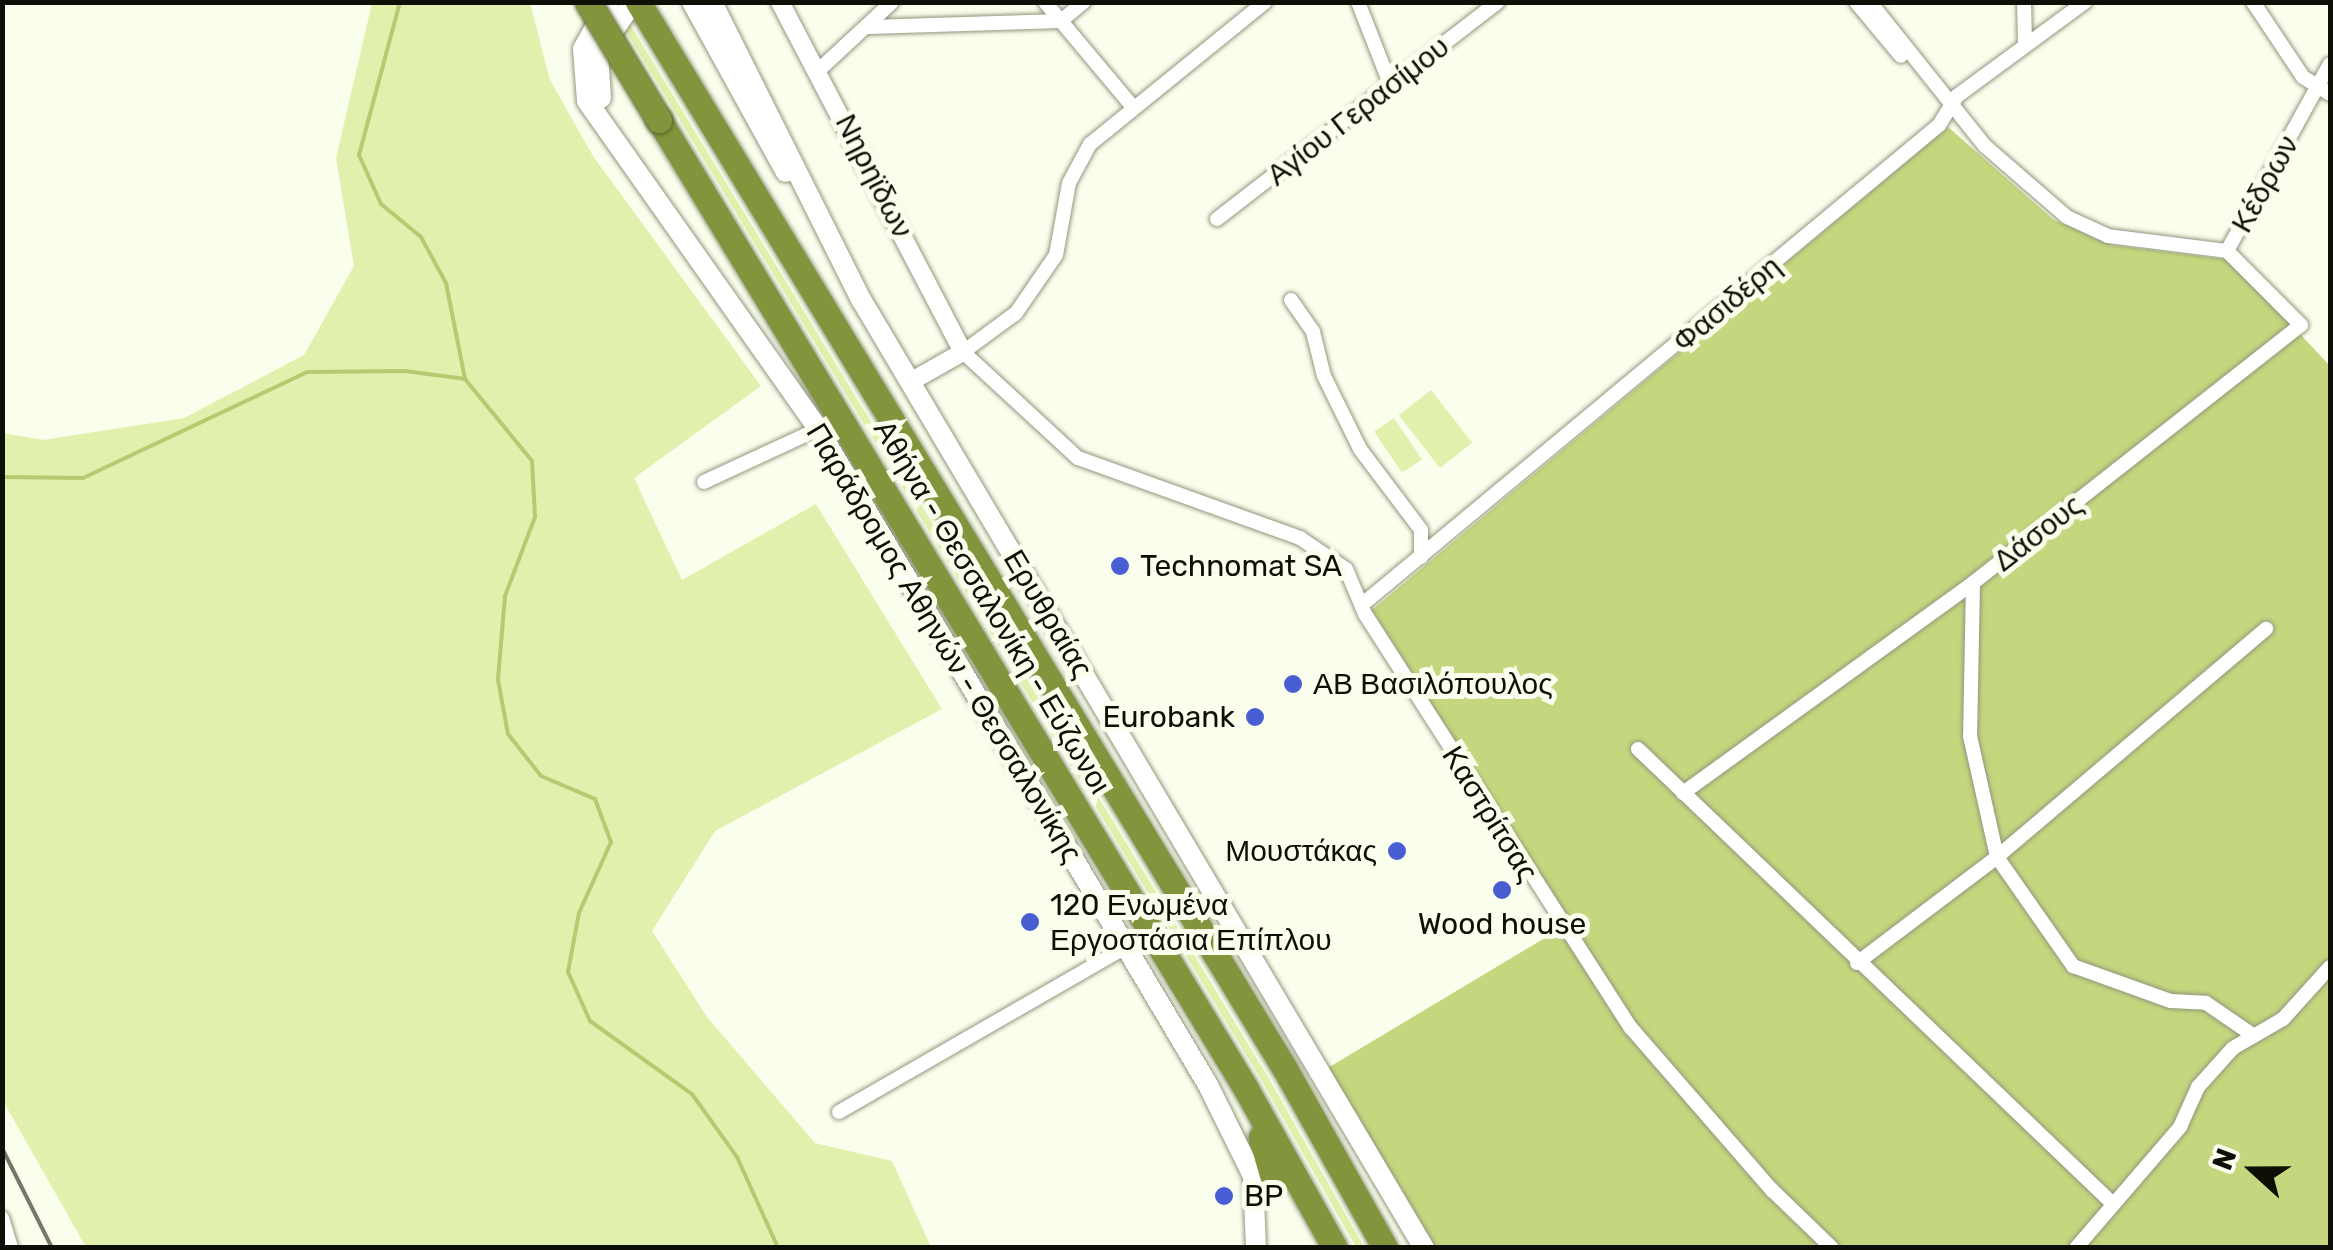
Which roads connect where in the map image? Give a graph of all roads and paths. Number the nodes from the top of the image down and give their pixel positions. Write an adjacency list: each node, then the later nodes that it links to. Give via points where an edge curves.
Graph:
1 (588, 2): 47 (highway, Αθήνα - Θεσσαλονίκη - Εύζωνοι, bridge)
2 (610, 2): 27 (main road, Παράδρομος Αθηνών - Θεσσαλονίκης, via 589,32 581,79 595,115)
3 (636, 2): 27 (main road, Παράδρομος Αθηνών - Θεσσαλονίκης, via 603,42 595,76); 55 (highway, Αθήνα - Θεσσαλονίκη - Εύζωνοι, via 1274,1052)
4 (692, 2): 29 (main road, Ερυθραίας)
5 (712, 2): 29 (main road, Ερυθραίας)
6 (780, 2): 22 (street, Νηρηϊδων)
7 (892, 2): 19 (street)
8 (1045, 2): 18 (street)
9 (1084, 2): 18 (street)
10 (1265, 2): 25 (street)
11 (1358, 2): 23 (street)
12 (1498, 2): 23 (street, Αγίου Γερασίμου)
13 (1856, 2): 26 (street)
14 (1870, 2): 26 (street)
15 (2024, 2): 20 (street)
16 (2085, 2): 20 (street, Φασιδέρη)
17 (2253, 2): 24 (street, via 2303,77)
18 (1061, 21): 19 (street); 25 (street)
19 (869, 27): 22 (street)
20 (2025, 42): 26 (street, Φασιδέρη)
21 (2330, 64): 24 (street, Κέδρων)
22 (820, 69): 32 (street, Νηρηϊδων)
23 (1391, 86): 28 (street, Αγίου Γερασίμου)
24 (2325, 90): 30 (street, Κέδρων)
25 (1132, 106): 32 (street, via 1090,144 1069,183 1056,255 1016,314)
26 (1950, 106): 30 (street, via 2024,184 2088,229); 36 (street, Φασιδέρη, via 1939,125 1790,253)
27 (636, 166): 34 (main road, Παράδρομος Αθηνών - Θεσσαλονίκης)
28 (1218, 219)
29 (828, 237): 33 (main road, Ερυθραίας)
30 (2228, 252): 37 (street, Δάσους, via 2302,325)
31 (1291, 300): 36 (street, via 1313,332 1324,376 1360,449 1421,530)
32 (964, 352): 33 (street); 38 (street, Καστρίτσας, via 1066,451 1318,546 1346,569)
33 (910, 382): 56 (main road, Ερυθραίας)
34 (818, 429): 35 (street); 43 (main road, Παράδρομος Αθηνών - Θεσσαλονίκης)
35 (704, 482)
36 (1422, 557): 38 (street, Φασιδέρη)
37 (1973, 583): 41 (street, Δάσους); 42 (street, via 1970,736)
38 (1364, 603): 57 (street, Καστρίτσας, via 1452,754 1631,1028 1759,1176)
39 (2266, 629): 42 (street)
40 (1638, 750): 41 (street)
41 (1683, 793): 44 (street)
42 (1997, 857): 44 (street); 46 (street, via 2073,966 2171,1002 2206,1003)
43 (1126, 947): 48 (street); 53 (main road, Παράδρομος Αθηνών - Θεσσαλονίκης, via 1248,1163 1258,1202)
44 (1856, 963): 50 (street)
45 (2330, 967): 46 (street, via 2283,1019)
46 (2254, 1036): 50 (street, via 2198,1087 2180,1127)
47 (1246, 1089): 49 (highway); 54 (highway, Αθήνα - Θεσσαλονίκη - Εύζωνοι)
48 (838, 1112)
49 (1274, 1182)
50 (2112, 1202): 58 (street)
51 (2, 1218): 52 (street)
52 (11, 1248)
53 (1256, 1248)
54 (1335, 1248)
55 (1384, 1248)
56 (1424, 1248)
57 (1832, 1248)
58 (2076, 1248)

